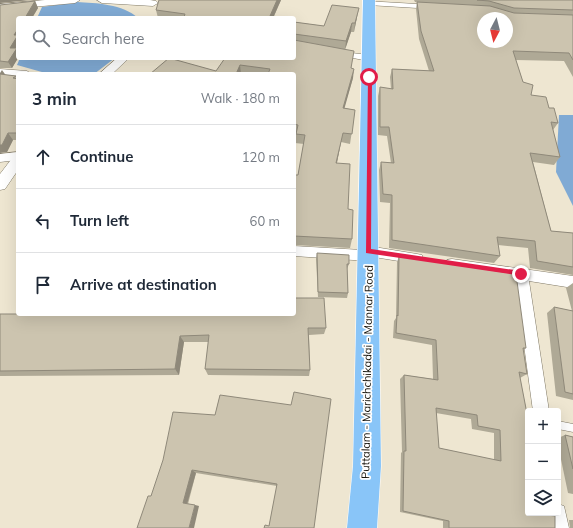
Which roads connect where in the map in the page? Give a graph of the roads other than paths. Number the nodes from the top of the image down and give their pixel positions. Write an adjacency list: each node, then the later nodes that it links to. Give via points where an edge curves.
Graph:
1 (75, 0): 4 (street)
2 (102, 0): 5 (street)
3 (368, 1): 7 (street); 9 (main road, Puttalam - Marichchikadai - Mannar Road)
4 (30, 2): 6 (street)
5 (153, 5)
6 (0, 7)
7 (440, 7)
8 (332, 52): 9 (street)
9 (369, 58): 19 (main road, Puttalam - Marichchikadai - Mannar Road)
10 (122, 60): 12 (street)
11 (0, 72): 13 (street)
12 (107, 72)
13 (16, 73)
14 (16, 156): 15 (street)
15 (0, 158)
16 (16, 163): 17 (street)
17 (0, 185)
18 (296, 251): 19 (street)
19 (368, 254): 20 (street); 26 (main road, Puttalam - Marichchikadai - Mannar Road, via 366,466)
20 (521, 274): 21 (street); 22 (street)
21 (573, 282)
22 (541, 408)
23 (561, 426): 24 (lane)
24 (573, 428)
25 (558, 516): 27 (street)
26 (362, 528)
27 (560, 528)

